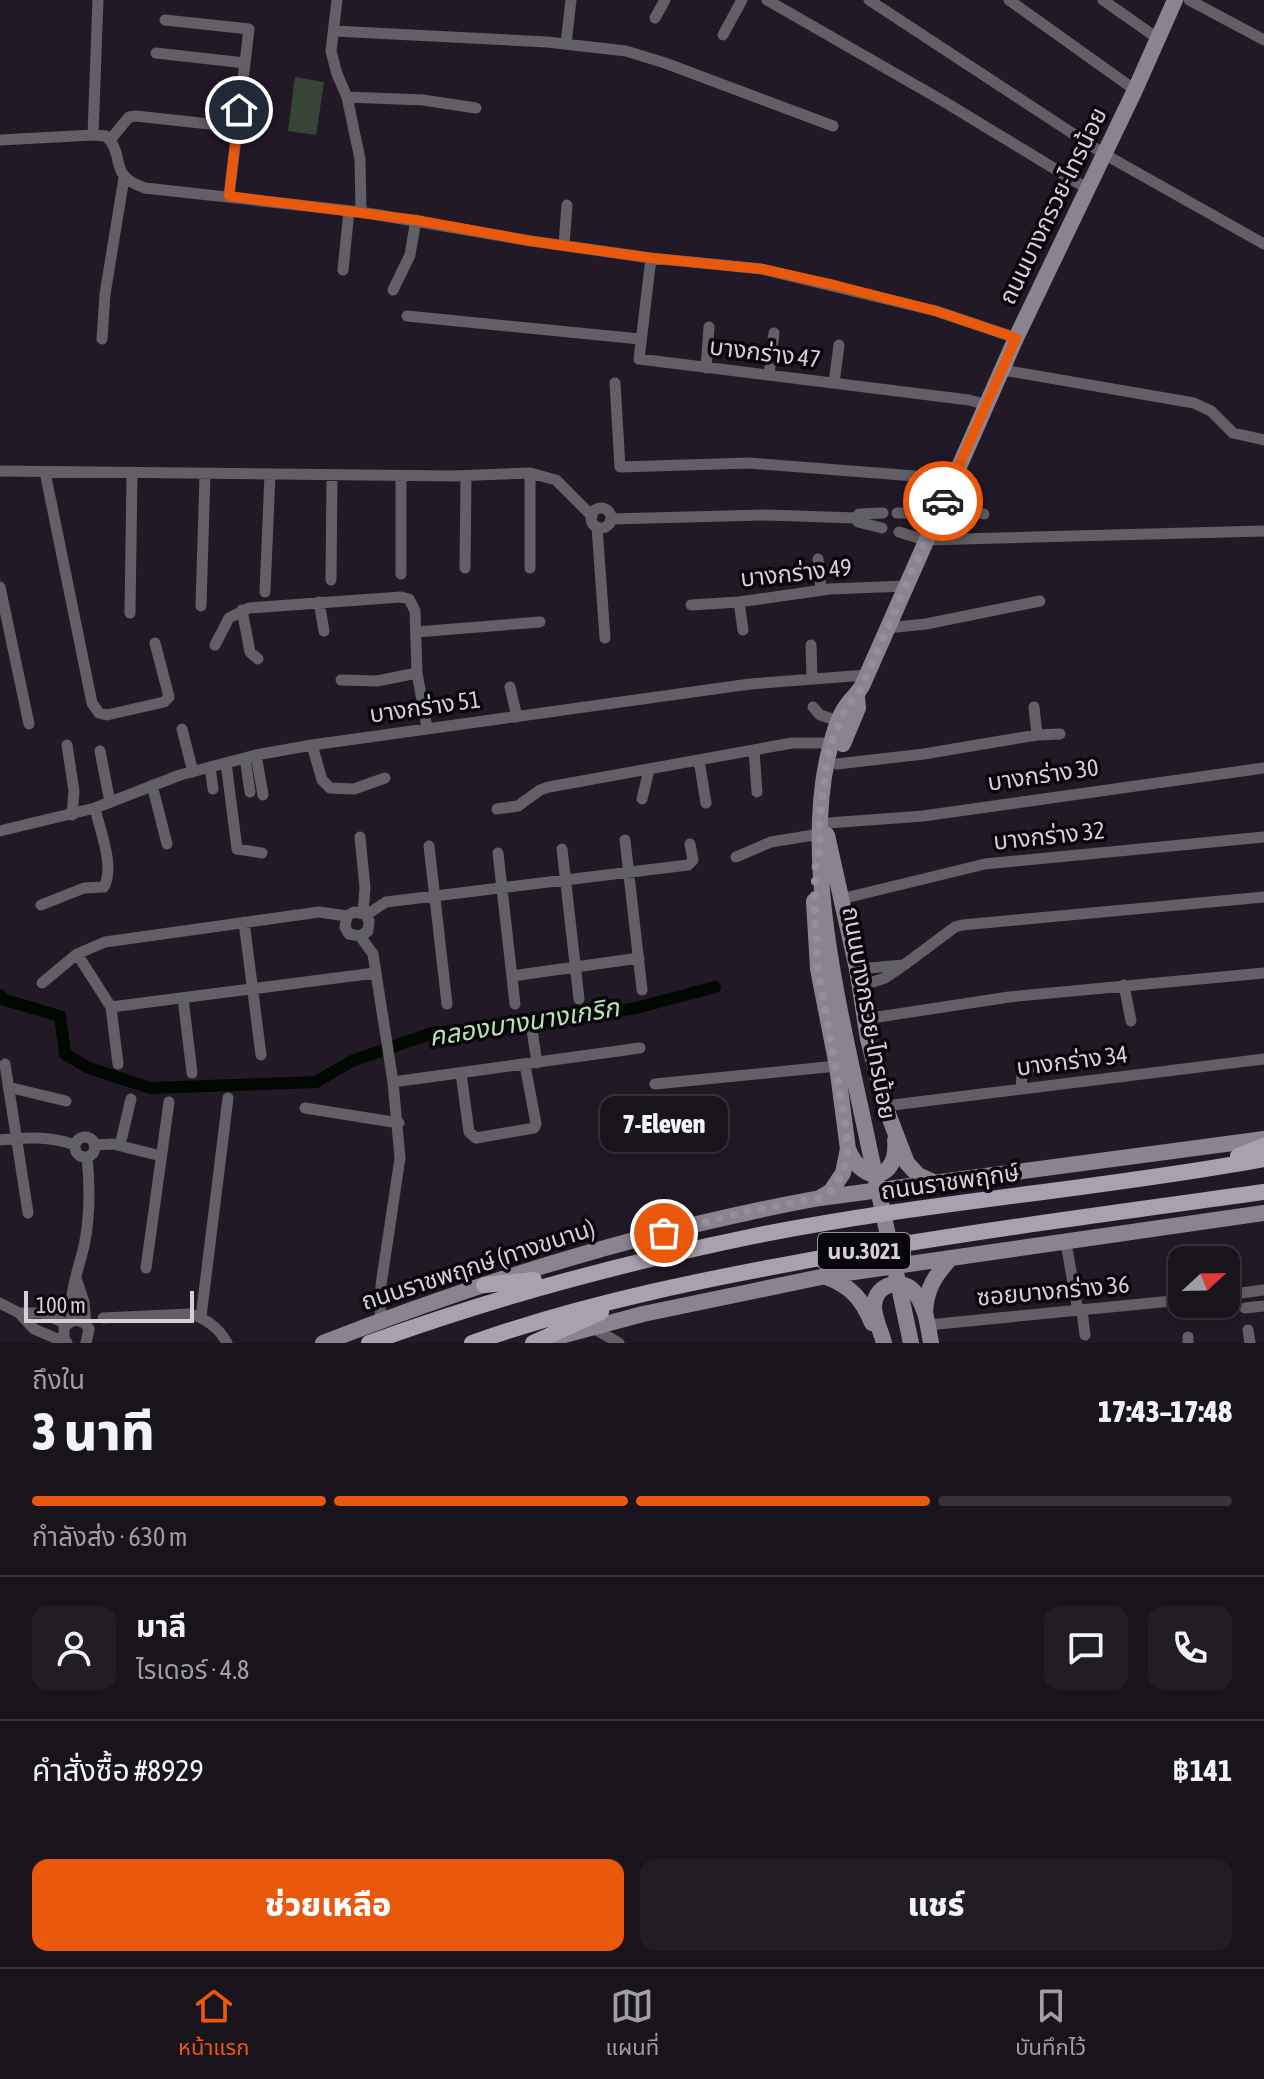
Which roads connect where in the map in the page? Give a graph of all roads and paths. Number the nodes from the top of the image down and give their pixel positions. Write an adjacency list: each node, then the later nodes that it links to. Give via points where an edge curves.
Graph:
1 (98, 0): 26 (street)
2 (337, 0): 14 (street)
3 (571, 0): 18 (street)
4 (665, 0): 12 (street)
5 (742, 0): 15 (street)
6 (767, 0): 31 (street)
7 (869, 0): 29 (street)
8 (1009, 0): 21 (street)
9 (1103, 0): 16 (street)
10 (1175, 0): 16 (main road, ถนนบางกรวย-ไทรน้อย)
11 (1189, 0): 17 (street)
12 (655, 18)
13 (165, 20): 20 (street, via 249,29)
14 (334, 31): 18 (street); 22 (street, via 331,51)
15 (723, 35)
16 (1157, 38): 21 (main road, ถนนบางกรวย-ไทรน้อย)
17 (1264, 40)
18 (566, 44): 24 (street, via 626,51)
19 (156, 53): 20 (street)
20 (245, 63): 25 (street)
21 (1135, 90): 29 (main road, ถนนบางกรวย-ไทรน้อย)
22 (347, 97): 23 (street); 34 (street, via 360,159)
23 (476, 108)
24 (833, 126)
25 (237, 127): 28 (street, via 136,116 129,117); 32 (street)
26 (93, 135): 27 (street); 28 (street)
27 (0, 140)
28 (110, 140): 30 (street)
29 (1104, 154): 31 (main road, ถนนบางกรวย-ไทรน้อย); 36 (street)
30 (124, 178): 32 (street, via 145,188); 45 (street)
31 (1088, 189): 44 (main road, ถนนบางกรวย-ไทรน้อย)
32 (229, 196): 34 (street)
33 (567, 205): 37 (street)
34 (355, 211): 35 (street); 39 (street)
35 (416, 220): 37 (street); 40 (street, via 410,255)
36 (1264, 244)
37 (564, 245): 38 (street)
38 (651, 258): 44 (street, via 809,279 936,311); 46 (street)
39 (343, 270)
40 (393, 290)
41 (407, 316): 46 (street)
42 (709, 327): 48 (street)
43 (774, 333): 50 (street)
44 (1016, 338): 49 (main road, ถนนบางกรวย-ไทรน้อย)
45 (102, 339)
46 (640, 339): 48 (street, บางกร่าง 47, via 639,359)
47 (839, 345): 52 (street)
48 (706, 368): 50 (street, บางกร่าง 47)
49 (1003, 370): 53 (main road, ถนนบางกรวย-ไทรน้อย); 54 (street, via 1194,403 1211,411 1233,433)
50 (769, 375): 52 (street, บางกร่าง 47)
51 (615, 383): 64 (street, via 620,467 749,463)
52 (834, 383): 53 (street, บางกร่าง 47)
53 (987, 405): 64 (main road, ถนนบางกรวย-ไทรน้อย)
54 (1264, 440)
55 (0, 471): 56 (street)
56 (45, 472): 57 (street); 97 (street, via 92,703 99,713 169,697)
57 (132, 473): 59 (street); 90 (street)
58 (530, 473): 63 (street); 70 (street, via 556,480); 77 (street)
59 (205, 474): 60 (street); 88 (street)
60 (270, 474): 61 (street); 83 (street)
61 (332, 475): 62 (street); 79 (street)
62 (401, 476): 63 (street); 78 (street)
63 (466, 476): 76 (street)
64 (953, 479): 65 (main road, ถนนบางกรวย-ไทรน้อย)
65 (940, 508): 67 (street); 68 (street); 74 (main road, ถนนบางกรวย-ไทรน้อย)
66 (883, 513): 69 (street)
67 (897, 513)
68 (984, 514)
69 (856, 518): 70 (street, via 611,519 598,509); 71 (street)
70 (594, 521): 96 (street)
71 (882, 528)
72 (1264, 531): 74 (street)
73 (899, 532): 74 (street)
74 (925, 540): 80 (main road, ถนนบางกรวย-ไทรน้อย)
75 (818, 559): 82 (street)
76 (465, 568)
77 (530, 568)
78 (401, 574)
79 (331, 580)
80 (906, 586): 82 (street, บางกร่าง 49); 92 (main road, ถนนบางกรวย-ไทรน้อย)
81 (0, 587): 111 (street)
82 (821, 590): 86 (street, บางกร่าง 49)
83 (265, 592)
84 (1040, 601): 92 (street)
85 (319, 602): 89 (street); 94 (street); 95 (street, via 409,599)
86 (739, 602): 87 (street, บางกร่าง 49); 93 (street)
87 (691, 605)
88 (201, 606)
89 (242, 610): 98 (street, via 229,618); 100 (street, via 250,652)
90 (130, 613)
91 (540, 622): 95 (street)
92 (887, 628): 102 (main road, ถนนบางกรวย-ไทรน้อย)
93 (743, 630)
94 (324, 631)
95 (416, 632): 101 (street)
96 (605, 638)
97 (155, 643)
98 (215, 645)
99 (811, 645): 103 (street)
100 (258, 659)
101 (417, 673): 104 (street, via 377,681); 112 (street)
102 (866, 675): 103 (street, บางกร่าง 51); 106 (main road, ถนนบางกรวย-ไทรน้อย)
103 (812, 678): 109 (street, บางกร่าง 51)
104 (341, 680)
105 (510, 687): 109 (street)
106 (857, 697): 110 (main road, ถนนบางกรวย-ไทรน้อย); 124 (main road, ถนนบางกรวย-ไทรน้อย, via 858,708)
107 (813, 707): 110 (street)
108 (1034, 707): 115 (street)
109 (517, 717): 112 (street, บางกร่าง 51)
110 (839, 721): 116 (main road, ถนนบางกรวย-ไทรน้อย)
111 (29, 724)
112 (427, 728): 118 (street, บางกร่าง 51)
113 (182, 729): 128 (street)
114 (1060, 734): 115 (street)
115 (1037, 735): 124 (street)
116 (831, 743): 119 (street); 142 (main road, ถนนบางกรวย-ไทรน้อย, via 820,809)
117 (67, 745): 140 (street)
118 (312, 745): 121 (street, บางกร่าง 51); 129 (street, via 322,780 330,788 354,789)
119 (754, 750): 122 (street); 133 (street)
120 (100, 751): 136 (street)
121 (250, 757): 123 (street, บางกร่าง 51); 132 (street); 134 (street)
122 (699, 760): 127 (street); 137 (street)
123 (226, 763): 125 (street, บางกร่าง 51); 150 (street, via 237,849)
124 (837, 764): 142 (main road, ถนนบางกรวย-ไทรน้อย)
125 (210, 767): 128 (street, บางกร่าง 51); 131 (street)
126 (1264, 768): 142 (street, บางกร่าง 30)
127 (649, 770): 135 (street); 139 (street, via 549,787 518,806)
128 (193, 772): 130 (street, บางกร่าง 51)
129 (385, 778)
130 (152, 785): 136 (street, บางกร่าง 51); 146 (street)
131 (213, 789)
132 (250, 792)
133 (757, 792)
134 (263, 795)
135 (642, 799)
136 (110, 802): 138 (street, บางกร่าง 51)
137 (706, 803)
138 (95, 808): 140 (street, บางกร่าง 51); 159 (street, via 107,866 104,887 84,888)
139 (497, 809)
140 (72, 815): 141 (street, บางกร่าง 51)
141 (0, 831)
142 (824, 835): 152 (street, บางกร่าง 30, via 771,842); 158 (main road); 162 (main road, ถนนบางกรวย-ไทรน้อย); 192 (main road, via 814,897 818,969)
143 (360, 837): 160 (street)
144 (1264, 837): 158 (street, บางกร่าง 32, via 985,864)
145 (625, 840): 153 (street)
146 (167, 844)
147 (690, 844): 153 (street, via 691,863)
148 (429, 846): 156 (street)
149 (562, 849): 154 (street)
150 (262, 853)
151 (498, 853): 155 (street)
152 (736, 857)
153 (629, 873): 154 (street); 166 (street)
154 (566, 881): 155 (street); 168 (street)
155 (502, 888): 156 (street); 172 (street)
156 (435, 896): 160 (street, via 386,902); 180 (street)
157 (1264, 897): 167 (street, via 962,925)
158 (841, 899): 169 (main road)
159 (41, 905)
160 (364, 914): 161 (street); 164 (street, via 368,930)
161 (347, 916): 163 (street, via 319,912); 164 (street, via 347,931)
162 (829, 919): 259 (main road, ถนนบางกรวย-ไทรน้อย, via 835,991); 260 (main road, ถนนบางกรวย-ไทรน้อย)
163 (244, 922): 165 (street, via 105,942); 176 (street)
164 (360, 936): 170 (street, via 373,954)
165 (77, 954): 173 (street); 182 (street)
166 (639, 958): 168 (street); 177 (street)
167 (904, 965): 169 (street); 175 (street)
168 (575, 967): 172 (street); 179 (street)
169 (857, 969): 175 (main road)
170 (375, 973): 176 (street); 196 (street)
171 (1264, 973): 174 (street)
172 (512, 976): 181 (street)
173 (42, 983)
174 (1124, 985): 183 (street, via 953,1003); 184 (street)
175 (860, 986): 183 (main road)
176 (253, 988): 178 (street); 187 (street)
177 (642, 990)
178 (183, 998): 182 (street); 194 (street)
179 (579, 999)
180 (447, 1004)
181 (515, 1004)
182 (111, 1007): 190 (street)
183 (865, 1019): 204 (main road)
184 (1131, 1021)
185 (532, 1030): 191 (street)
186 (640, 1048): 191 (street)
187 (261, 1055)
188 (1264, 1059): 199 (street, บางกร่าง 34)
189 (5, 1064): 198 (street)
190 (118, 1064)
191 (531, 1064): 195 (street); 195 (street, via 534,1128 476,1138 469,1132)
192 (837, 1066): 197 (street); 215 (main road)
193 (1038, 1066): 199 (street, via 1022,1075)
194 (192, 1073)
195 (461, 1073): 196 (street)
196 (393, 1082): 206 (street)
197 (655, 1084)
198 (8, 1087): 202 (street); 208 (street)
199 (1021, 1089): 204 (street, บางกร่าง 34)
200 (228, 1098): 241 (street)
201 (131, 1099): 213 (street)
202 (66, 1101)
203 (169, 1102): 216 (street)
204 (885, 1106): 207 (main road)
205 (305, 1108): 206 (street)
206 (399, 1123): 244 (street, via 400,1158)
207 (893, 1130): 215 (main road, via 896,1148 887,1170 865,1172); 220 (main road, via 907,1163 918,1175)
208 (17, 1138): 210 (street); 211 (street, via 59,1139); 223 (street)
209 (1264, 1139): 220 (main road, ถนนราชพฤกษ์ (ทางขนาน) / นบ.3021)
210 (0, 1140)
211 (75, 1145): 212 (street, via 83,1137); 217 (street, via 77,1153)
212 (94, 1145): 213 (street); 217 (street)
213 (120, 1145): 216 (street)
214 (1264, 1146): 219 (main road)
215 (848, 1149): 222 (main road, via 843,1173)
216 (161, 1156): 227 (street)
217 (87, 1157): 230 (street, via 89,1210)
218 (1264, 1159): 219 (main road, ถนนราชพฤกษ์ / นบ.3021)
219 (1199, 1171): 228 (main road, ถนนราชพฤกษ์ / นบ.3021, via 756,1236)
220 (942, 1184): 222 (main road, ถนนราชพฤกษ์ (ทางขนาน) / นบ.3021)
221 (1264, 1192): 234 (main road, นบ.3021, via 945,1237)
222 (820, 1198): 231 (main road, ถนนราชพฤกษ์ (ทางขนาน) / นบ.3021, via 578,1255)
223 (28, 1213)
224 (1264, 1213): 225 (main road, นบ.3021)
225 (1066, 1243): 226 (main road, นบ.3021); 239 (street)
226 (951, 1258): 229 (main road, นบ.3021); 243 (main road, via 935,1275)
227 (146, 1268)
228 (582, 1275): 231 (main road); 254 (main road, ถนนราชพฤกษ์ / นบ.3021)
229 (826, 1276): 247 (main road, นบ.3021); 258 (main road, via 844,1283 862,1300)
230 (76, 1278): 245 (street); 246 (street)
231 (484, 1285): 244 (main road, ถนนราชพฤกษ์ (ทางขนาน) / นบ.3021)
232 (1264, 1290): 233 (street)
233 (1240, 1293)
234 (639, 1294): 255 (main road, นบ.3021); 256 (main road)
235 (1168, 1302): 239 (street, ซอยบางกร่าง 36)
236 (0, 1303): 240 (street)
237 (1264, 1306): 238 (street)
238 (1245, 1308)
239 (1080, 1311): 243 (street, ซอยบางกร่าง 36); 249 (street)
240 (19, 1313): 245 (street, via 42,1313); 250 (street, via 34,1329)
241 (201, 1317): 242 (street); 252 (street)
242 (103, 1318)
243 (926, 1319): 258 (main road, via 910,1287 886,1286 874,1307); 261 (main road)
244 (380, 1321): 253 (main road, ถนนราชพฤกษ์ (ทางขนาน) / นบ.3021)
245 (69, 1322): 246 (street); 250 (street, via 63,1333)
246 (86, 1324): 251 (street)
247 (593, 1328): 256 (main road, นบ.3021); 257 (street)
248 (1248, 1330): 262 (street)
249 (1085, 1335)
250 (67, 1343)
251 (86, 1343)
252 (227, 1343)
253 (323, 1343)
254 (369, 1343)
255 (472, 1343)
256 (534, 1343)
257 (619, 1343)
258 (882, 1343)
259 (911, 1343)
260 (917, 1343)
261 (931, 1343)
262 (1250, 1343)

